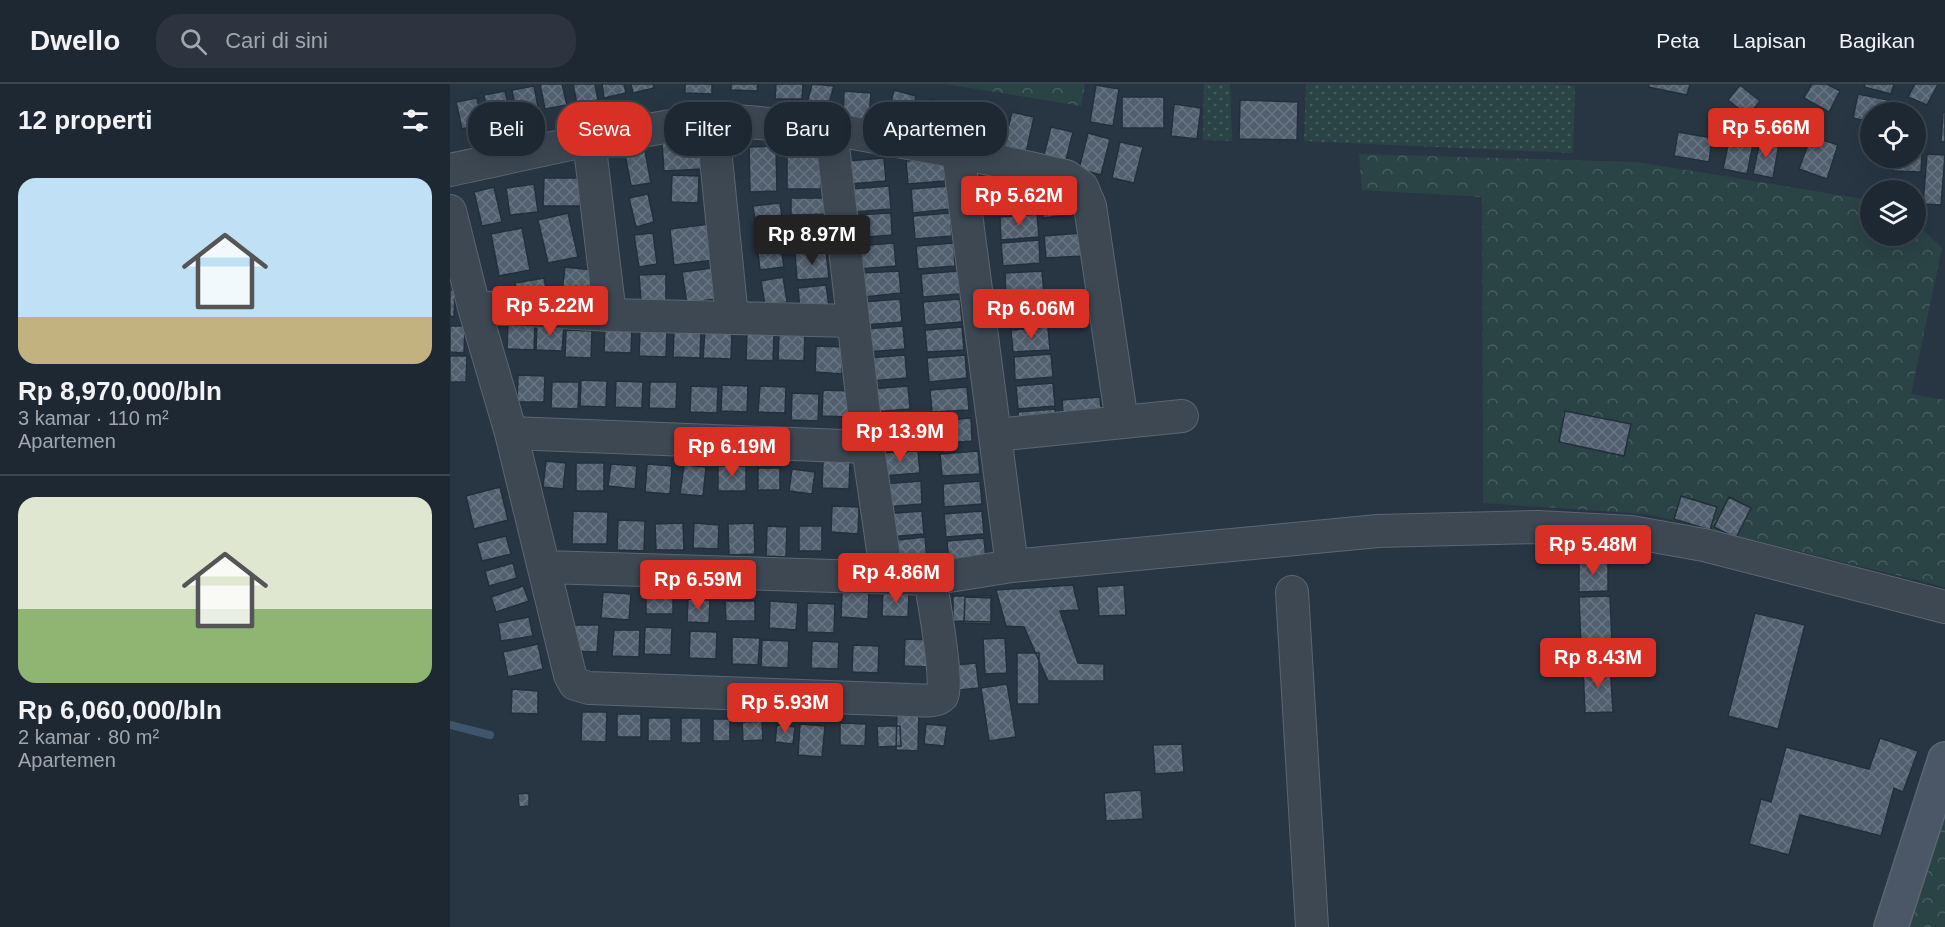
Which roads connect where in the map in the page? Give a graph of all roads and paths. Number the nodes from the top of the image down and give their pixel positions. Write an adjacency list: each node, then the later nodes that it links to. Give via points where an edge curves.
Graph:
1 (557, 147): 7 (street)
2 (591, 156): 10 (street)
3 (716, 156): 11 (street)
4 (834, 156): 12 (street)
5 (959, 156): 16 (street)
6 (976, 156): 14 (street, via 1066,176 1082,187 1090,206)
7 (450, 170)
8 (450, 211): 9 (street)
9 (474, 308): 10 (street); 15 (street)
10 (610, 315): 11 (street)
11 (732, 317): 12 (street)
12 (852, 321): 17 (street)
13 (1182, 416): 14 (street)
14 (1122, 422): 16 (street)
15 (511, 433): 17 (street); 19 (street)
16 (996, 435): 18 (street)
17 (868, 447): 20 (street)
18 (1012, 566): 21 (street); 23 (street, via 1378,531 1538,527 1631,532 1704,545)
19 (544, 567): 20 (street); 21 (street, via 575,684 589,688 910,700 938,699 944,688)
20 (887, 578): 21 (street)
21 (930, 579)
22 (1292, 592): 25 (street)
23 (1945, 607)
24 (1945, 759): 26 (street)
25 (1312, 927)
26 (1891, 927)

